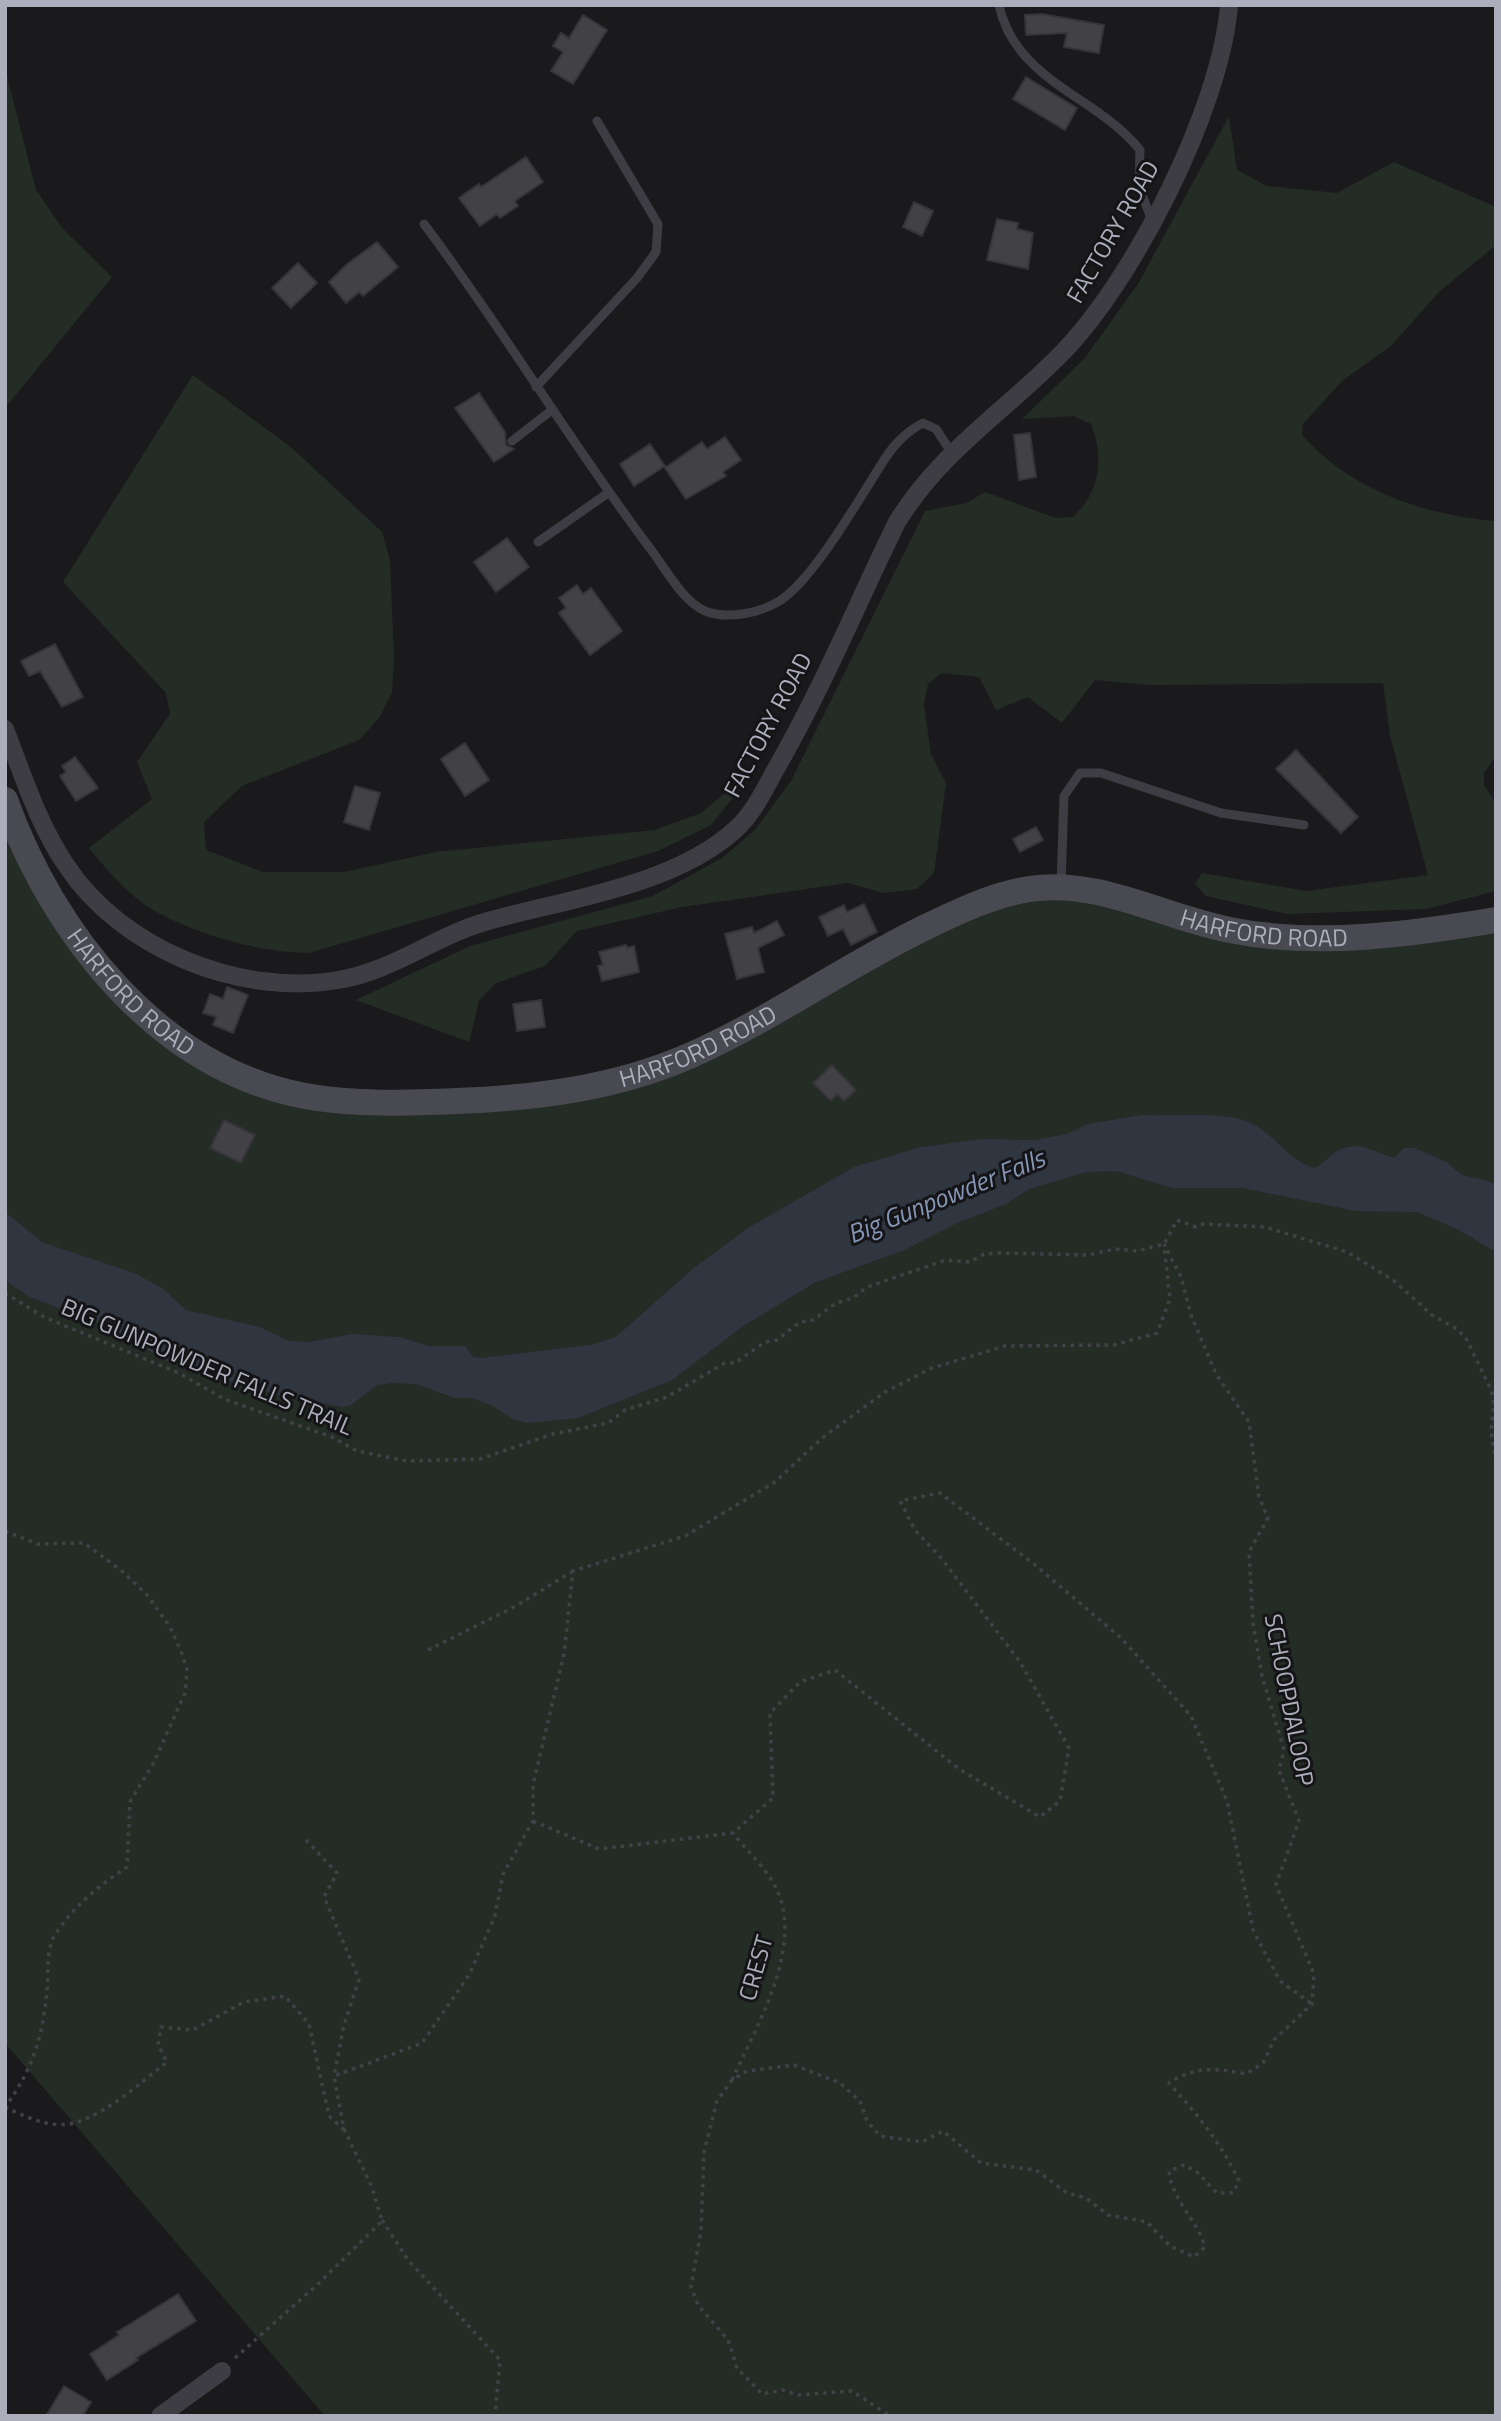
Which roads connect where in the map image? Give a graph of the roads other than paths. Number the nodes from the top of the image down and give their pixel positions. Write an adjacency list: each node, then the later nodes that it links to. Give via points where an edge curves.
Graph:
1 (999, 5): 4 (lane, via 1011,40 1027,61 1126,132 1140,149 1139,187)
2 (1229, 5): 4 (street, FACTORY ROAD, via 1222,59 1211,96)
3 (597, 121): 6 (lane, via 658,224 659,240 637,278)
4 (1152, 221): 9 (street, FACTORY ROAD, via 1103,301 1064,352)
5 (425, 224): 6 (lane)
6 (536, 387): 7 (lane)
7 (552, 410): 8 (lane); 10 (lane)
8 (512, 441)
9 (951, 452): 10 (lane, via 936,429 923,424 909,430 889,451 795,588 772,605 747,613 704,610 687,596); 12 (street, FACTORY ROAD, via 914,494 897,522 794,739 738,827 704,852 651,876 485,922 361,975 302,983 230,975 165,950 139,934 89,894 67,868 35,807)
10 (608, 493): 11 (lane)
11 (538, 541)
12 (5, 729)
13 (5, 800): 15 (main road, HARFORD ROAD, via 32,867 58,913 93,961 148,1015 189,1046 251,1078 303,1095 348,1101 403,1103 529,1096 649,1071 715,1044 944,918 1011,893)
14 (1304, 825): 15 (lane, via 1221,813 1101,774 1080,773 1064,796)
15 (1061, 887): 16 (main road, HARFORD ROAD, via 1097,892 1218,928 1280,937 1400,932)
16 (1496, 920)
17 (222, 2371): 18 (street)
18 (160, 2416)

